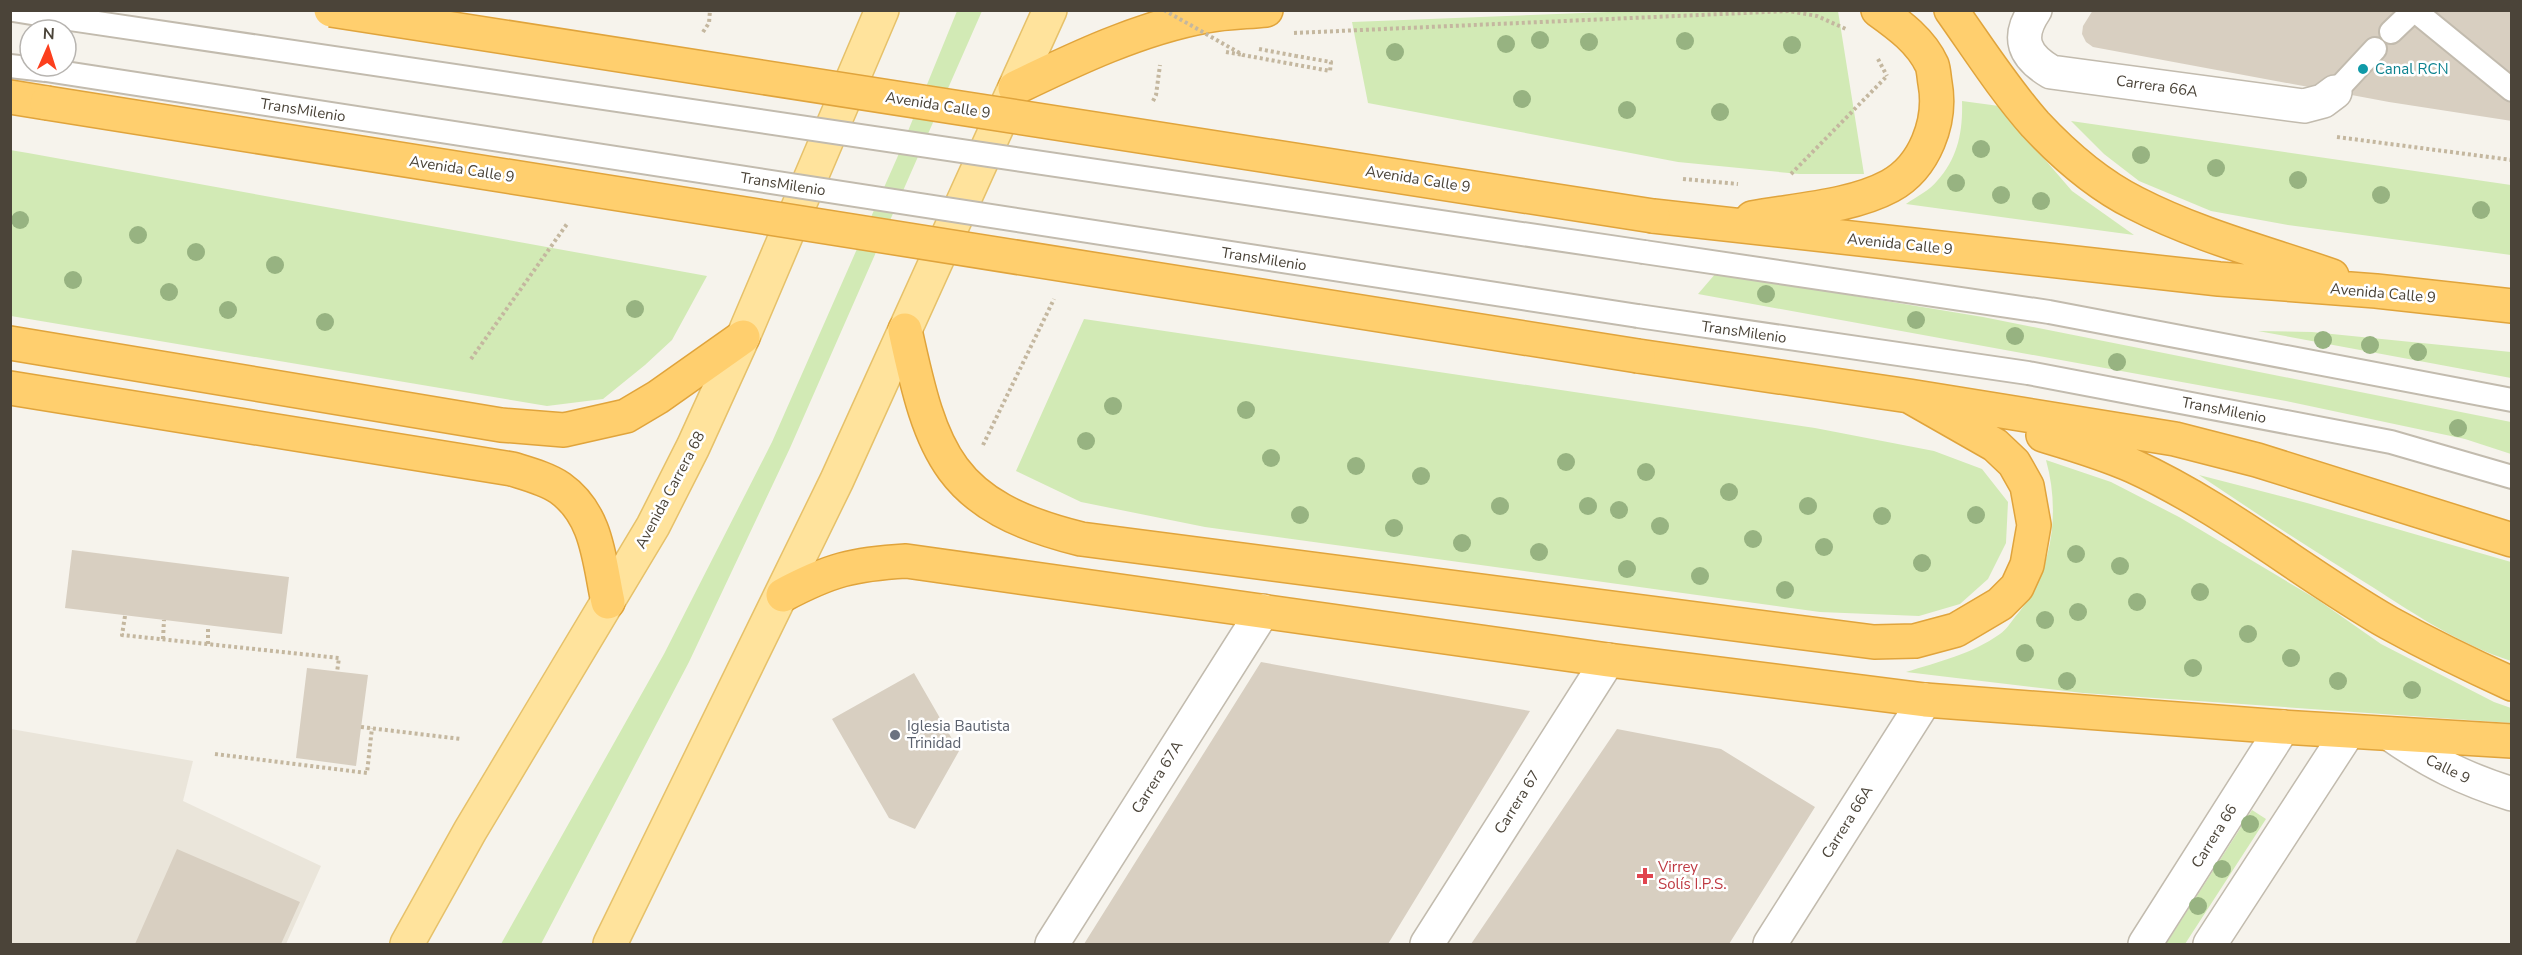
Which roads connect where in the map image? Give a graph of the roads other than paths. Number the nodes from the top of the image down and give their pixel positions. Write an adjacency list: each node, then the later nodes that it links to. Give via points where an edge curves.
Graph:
1 (13, 10): 26 (lane, bridge, via 2049,312)
2 (330, 10): 18 (highway, Avenida Calle 9, bridge)
3 (882, 10): 22 (main road, Avenida Carrera 68)
4 (1050, 10): 14 (main road)
5 (1878, 10): 18 (highway, via 1901,26 1933,67 1937,114 1930,141 1912,166 1892,185 1866,197)
6 (1951, 10): 19 (highway, via 2035,123 2101,181 2173,221)
7 (2035, 10): 16 (street, Carrera 66A, via 2026,22 2024,42 2031,57 2051,72 2304,106 2323,101)
8 (2414, 10): 11 (lane); 15 (lane)
9 (1208, 13): 10 (highway); 14 (highway, via 1144,33)
10 (1277, 22)
11 (2391, 32)
12 (2375, 49): 16 (lane)
13 (10, 66): 27 (lane, TransMilenio, bridge, via 2040,375 2391,442)
14 (1015, 88): 21 (main road)
15 (2511, 90)
16 (2335, 92)
17 (10, 97): 25 (highway, Avenida Calle 9, bridge)
18 (1719, 225): 19 (highway, Avenida Calle 9, via 2220,279)
19 (2376, 291): 20 (highway, Avenida Calle 9)
20 (2511, 306)
21 (905, 330): 25 (highway, via 929,426 952,467 968,487 994,506 1049,531 1081,539 1874,642 1915,641 1956,630 2000,604 2017,587 2034,525 2027,486 2014,462 1995,445); 29 (main road)
22 (743, 337): 23 (highway, via 626,416 564,430 501,425); 30 (main road, Avenida Carrera 68, via 658,516)
23 (10, 343)
24 (10, 388): 30 (highway, via 512,469 540,479 560,488 583,509 594,531)
25 (1909, 396): 28 (highway, Avenida Calle 9, via 2218,448); 33 (highway, Avenida Calle 9, via 2133,465 2224,515 2389,623)
26 (2511, 400)
27 (2511, 477)
28 (2511, 540)
29 (783, 595): 31 (highway, via 819,576 861,564 906,561); 41 (main road)
30 (608, 602): 40 (main road, Avenida Carrera 68, via 470,831)
31 (1263, 611): 32 (highway); 42 (street, Carrera 67A)
32 (1608, 660): 34 (highway); 43 (street, Carrera 67)
33 (2511, 684)
34 (1925, 700): 35 (highway); 44 (street, Carrera 66A)
35 (2283, 728): 36 (highway); 45 (street, Carrera 66)
36 (2348, 732): 37 (highway); 46 (street)
37 (2390, 734): 38 (highway); 39 (street, Calle 9, via 2447,771)
38 (2511, 741)
39 (2511, 794)
40 (407, 945)
41 (610, 945)
42 (1052, 945)
43 (1427, 945)
44 (1770, 945)
45 (2145, 945)
46 (2210, 945)

